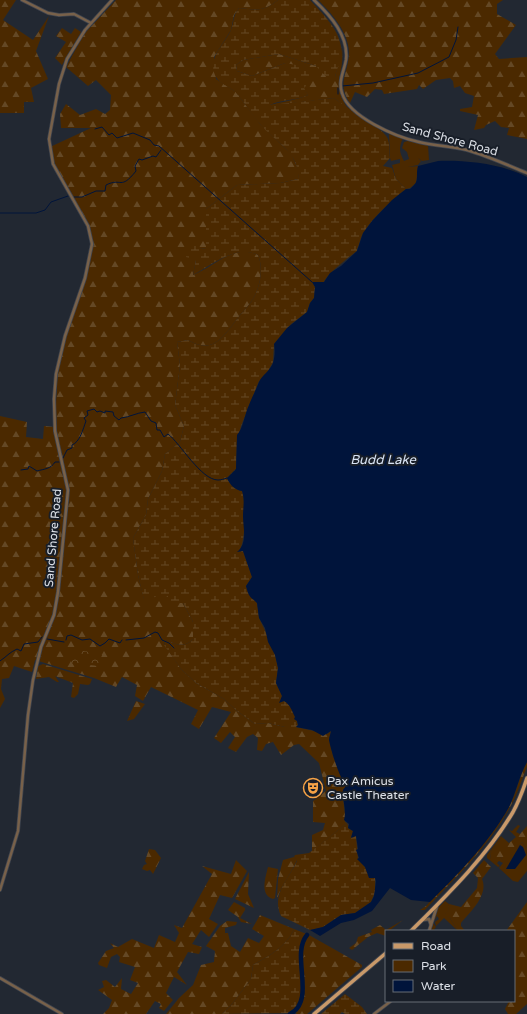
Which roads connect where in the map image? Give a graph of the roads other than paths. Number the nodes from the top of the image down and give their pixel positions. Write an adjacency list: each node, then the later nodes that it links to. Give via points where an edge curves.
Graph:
1 (22, 0): 4 (street, via 48,13 74,14)
2 (112, 0): 4 (street, Sand Shore Road)
3 (314, 0): 5 (street, Sand Shore Road, via 334,22 343,39 346,56 341,88 343,97 352,109 382,128 414,141 467,150)
4 (91, 23): 7 (street, Sand Shore Road, via 74,45 64,66 49,139 53,164 90,230 92,244 85,278 56,369 56,434 68,494 57,603 38,656 33,680 18,831)
5 (527, 173)
6 (527, 778): 8 (main road, via 515,808 499,832 479,858)
7 (0, 890)
8 (438, 902): 9 (main road); 10 (street)
9 (421, 921): 10 (street, via 429,919); 11 (main road)
10 (431, 926): 12 (street)
11 (412, 930)
12 (429, 930)
13 (385, 954): 17 (main road)
14 (0, 978): 16 (street)
15 (390, 1002): 18 (street)
16 (62, 1014)
17 (314, 1014)
18 (374, 1014)

